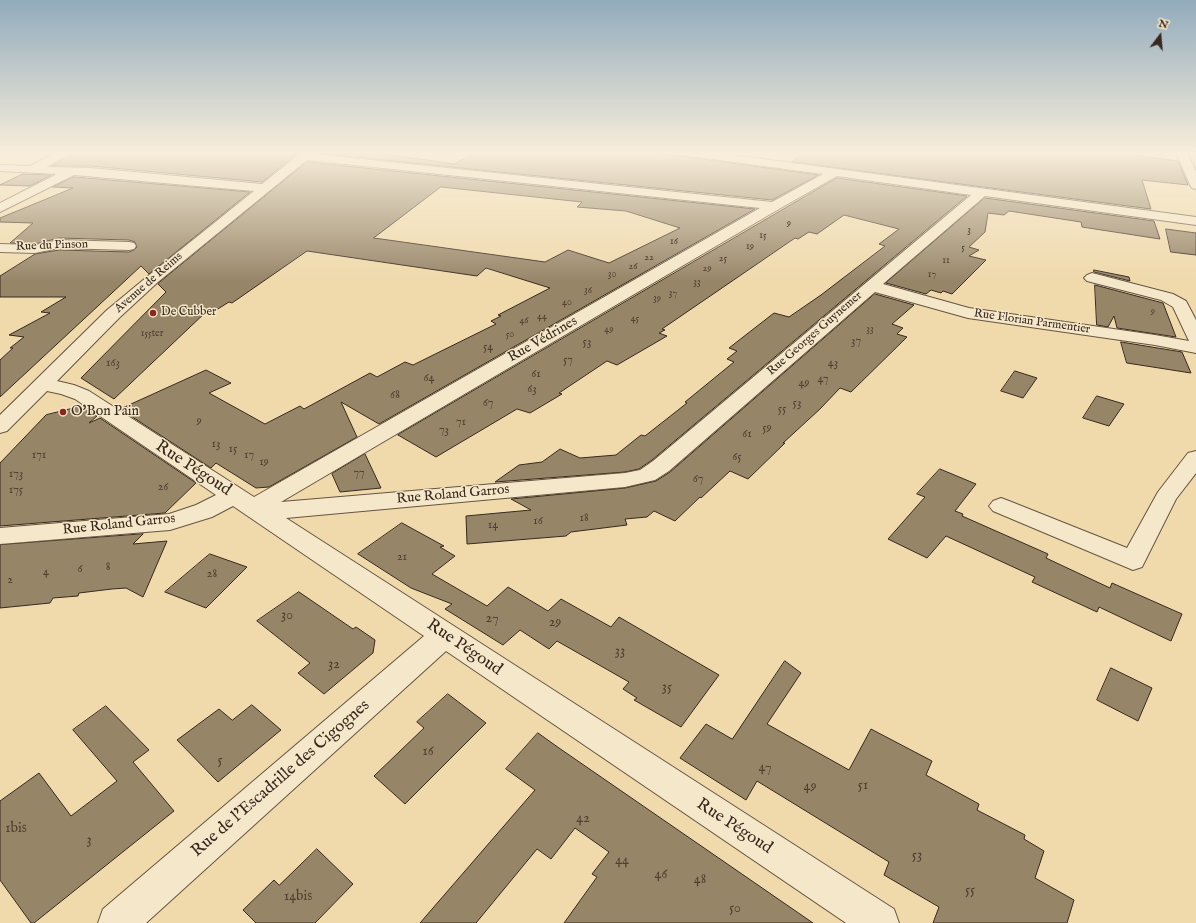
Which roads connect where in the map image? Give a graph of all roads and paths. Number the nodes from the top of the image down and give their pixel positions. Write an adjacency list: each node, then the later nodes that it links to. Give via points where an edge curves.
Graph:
1 (25, 195): 8 (street)
2 (256, 195): 18 (street, Avenue de Reims, via 152,279)
3 (676, 195): 7 (street)
4 (794, 195): 7 (street, Rue Védrines)
5 (978, 195): 15 (street, Rue Georges Guynemer)
6 (1004, 195): 10 (street)
7 (774, 206): 22 (street, Rue Védrines)
8 (0, 208)
9 (1196, 211): 10 (street, via 1129,202)
10 (1132, 213): 11 (street)
11 (1196, 221)
12 (129, 246): 13 (street, Rue du Pinson, via 59,244 35,249)
13 (0, 248)
14 (1092, 278): 16 (street, via 1177,301)
15 (871, 286): 17 (street, Rue Florian Parmentier, via 968,313); 21 (street, Rue Georges Guynemer, via 661,466)
16 (1196, 339)
17 (1196, 348)
18 (42, 384): 19 (street, Avenue de Reims); 22 (street, Rue Pégoud, via 82,395)
19 (0, 427)
20 (1196, 458): 23 (street, via 1166,497 1133,561)
21 (647, 475): 22 (street, Rue Roland Garros, via 625,480)
22 (249, 505): 24 (street, Rue Roland Garros, via 204,511 170,522); 25 (street, Rue Pégoud)
23 (1001, 506)
24 (0, 536)
25 (446, 636): 26 (street, Rue de l'Escadrille des Cigognes); 27 (street, Rue Pégoud)
26 (117, 923)
27 (880, 923)

